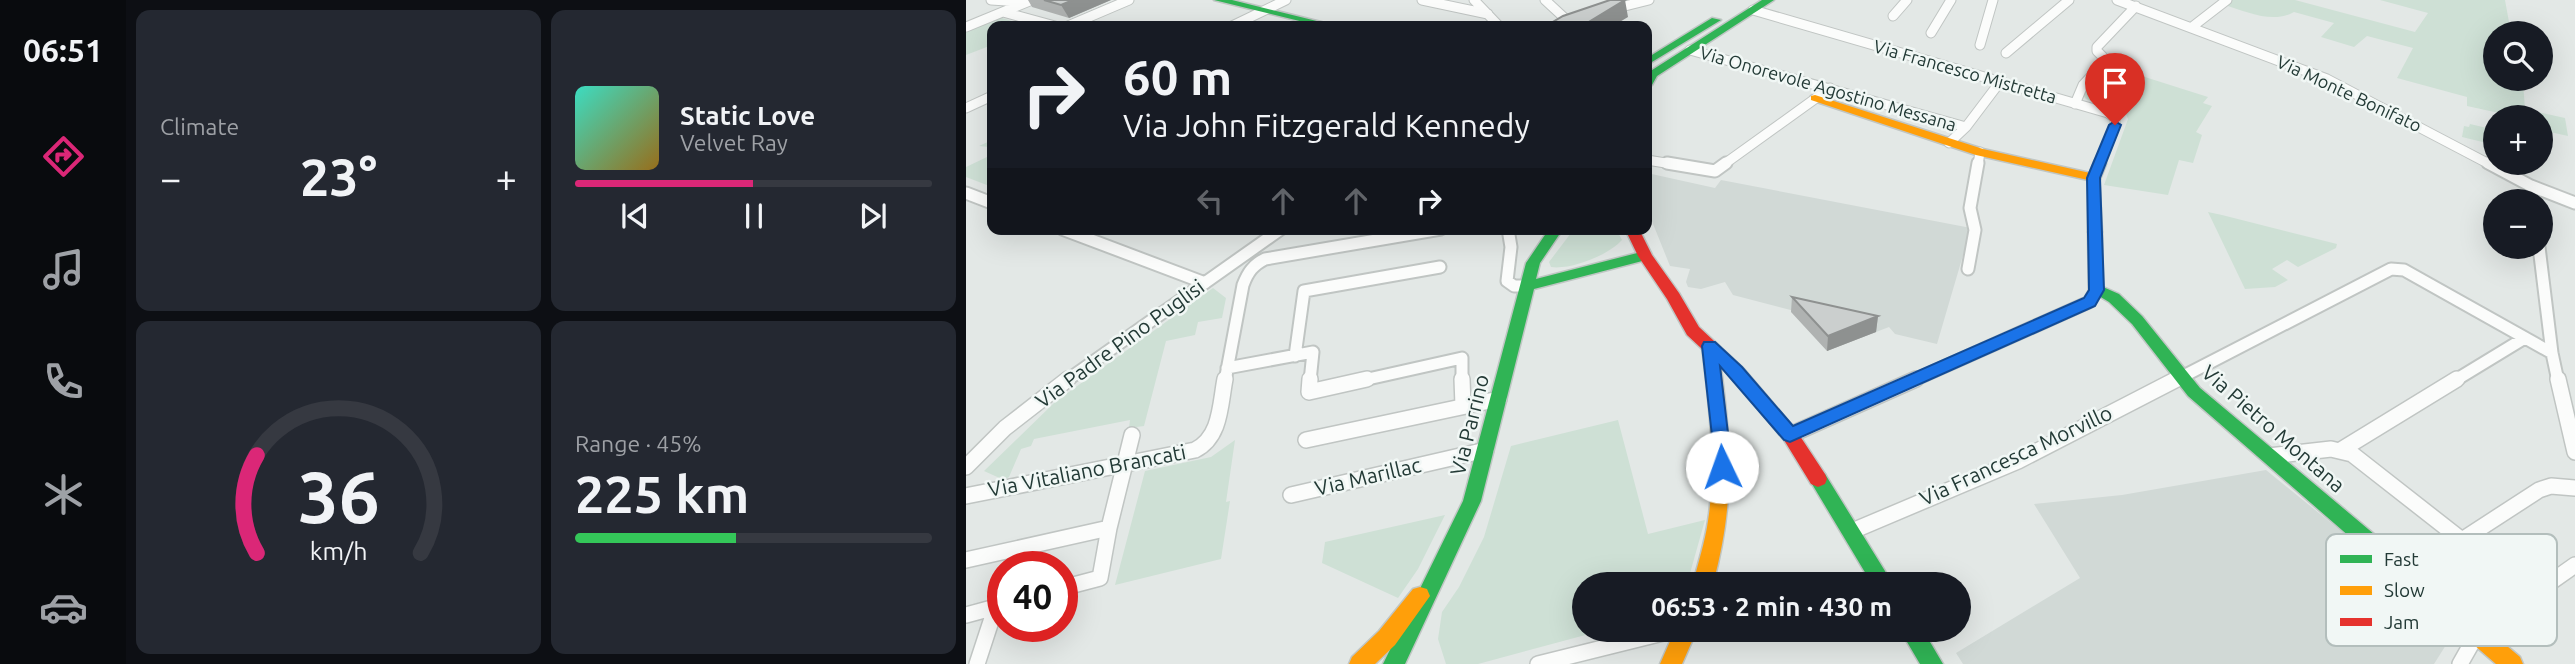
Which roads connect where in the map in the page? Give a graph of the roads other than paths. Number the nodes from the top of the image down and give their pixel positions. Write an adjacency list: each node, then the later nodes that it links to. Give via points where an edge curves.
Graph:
1 (991, 0): 16 (street)
2 (1129, 0): 27 (street)
3 (1219, 0): 20 (street)
4 (1286, 0): 20 (street)
5 (1422, 0): 23 (street)
6 (1474, 0): 23 (street)
7 (1545, 0): 31 (street)
8 (1649, 0): 17 (street)
9 (1769, 0): 18 (street)
10 (1907, 0): 24 (street)
11 (1951, 0): 35 (street)
12 (1993, 0): 36 (street)
13 (2068, 0): 38 (street)
14 (2118, 0): 19 (street, Via Monte Bonifato)
15 (2227, 0): 34 (street)
16 (1029, 1): 21 (street)
17 (1624, 3): 22 (street)
18 (1751, 5): 37 (street); 39 (street); 41 (street, Via Francesco Mistretta)
19 (2136, 6): 34 (street, Via Monte Bonifato); 45 (street, via 2097,47 2106,60 2076,93)
20 (1264, 10): 28 (street); 29 (street)
21 (1003, 12): 26 (street); 33 (street)
22 (1603, 12)
23 (1488, 14): 30 (street)
24 (1893, 16)
25 (1580, 19): 32 (street)
26 (1036, 21)
27 (1080, 21)
28 (1242, 21)
29 (1311, 21)
30 (1494, 21)
31 (1565, 21)
32 (1576, 21)
33 (966, 27)
34 (2192, 27): 52 (street, Via Monte Bonifato, via 2327,79)
35 (1931, 33)
36 (1980, 45)
37 (1689, 51): 40 (street); 42 (street, Via Onorevole Agostino Messana)
38 (2006, 53)
39 (1652, 59)
40 (1652, 77)
41 (2000, 82): 45 (street, Via Francesco Mistretta); 47 (street)
42 (1830, 88): 44 (street); 47 (street, Via Onorevole Agostino Messana)
43 (987, 98): 46 (street)
44 (1815, 98): 48 (street); 50 (street, via 1714,171)
45 (2075, 104): 51 (street, Via Francesco Mistretta, via 2115,118)
46 (966, 108)
47 (1966, 128): 48 (street)
48 (1949, 143): 49 (street)
49 (1980, 152): 51 (street); 66 (street, via 1970,208 1976,227)
50 (1652, 161)
51 (2094, 178): 69 (street)
52 (2531, 186): 53 (street); 56 (street, Via Monte Bonifato)
53 (2531, 189)
54 (971, 195): 55 (street)
55 (966, 202)
56 (2575, 203)
57 (1078, 235): 67 (street)
58 (1273, 235): 67 (street, Via Padre Pino Puglisi)
59 (1406, 235): 74 (street, via 1255,263 1243,285)
60 (1509, 235): 68 (street, via 1507,281)
61 (1552, 235): 68 (street, Via Parrino, via 1533,263)
62 (1635, 235): 63 (street)
63 (1645, 256): 68 (street); 71 (street, via 1693,331)
64 (2540, 259): 72 (street)
65 (1440, 267): 73 (street, via 1304,291)
66 (1968, 269)
67 (1205, 283): 85 (street, Via Padre Pino Puglisi, via 1063,383)
68 (1526, 286): 76 (street, Via Parrino)
69 (2096, 290): 75 (street, Via Pietro Montana, via 2114,298 2137,320); 79 (street, via 2090,302)
70 (2523, 339): 72 (street); 75 (street, Via Francesca Morvillo, via 2404,270 2391,269); 82 (street)
71 (1710, 346): 79 (street); 98 (street, via 1723,489)
72 (2552, 353): 83 (street)
73 (1295, 355): 74 (street); 77 (street, via 1313,352 1309,392 1462,358)
74 (1227, 368): 86 (street, Via Vitaliano Brancati, via 1215,432 1207,444)
75 (2181, 375): 84 (street, Via Pietro Montana, via 2194,392); 91 (street, Via Francesca Morvillo, via 2018,461)
76 (1499, 398): 77 (street); 81 (street, Via Parrino)
77 (1462, 407): 80 (street)
78 (1132, 435): 86 (street)
79 (1790, 435): 91 (street)
80 (1306, 440)
81 (1486, 450): 88 (street, Via Marillac); 97 (street, Via Parrino, via 1472,501)
82 (2341, 450): 84 (street); 93 (street)
83 (2575, 452)
84 (2269, 456): 92 (street, Via Pietro Montana)
85 (968, 462)
86 (1126, 464): 89 (street, Via Vitaliano Brancati); 90 (street)
87 (2575, 488): 94 (street, via 2551,486 2539,491)
88 (1291, 495)
89 (966, 496)
90 (1109, 528): 95 (street); 101 (street, via 1100,578)
91 (1850, 532): 99 (street)
92 (2360, 534)
93 (2454, 534)
94 (2471, 534)
95 (966, 560)
96 (2575, 565): 100 (street)
97 (1442, 569): 110 (street, Via Parrino); 113 (street, Via Parrino)
98 (1707, 572)
99 (1875, 572)
100 (2557, 578)
101 (1078, 584)
102 (987, 609): 103 (street)
103 (966, 615)
104 (987, 639): 111 (street)
105 (1627, 642): 114 (street)
106 (1681, 642): 115 (street)
107 (1918, 642): 116 (street)
108 (2470, 646): 117 (street)
109 (2491, 646): 118 (street, Via Pietro Montana)
110 (1373, 651): 112 (street, Via Parrino); 113 (street)
111 (977, 664)
112 (1360, 664)
113 (1393, 664)
114 (1538, 664)
115 (1671, 664)
116 (1932, 664)
117 (2460, 664)
118 (2512, 664)

